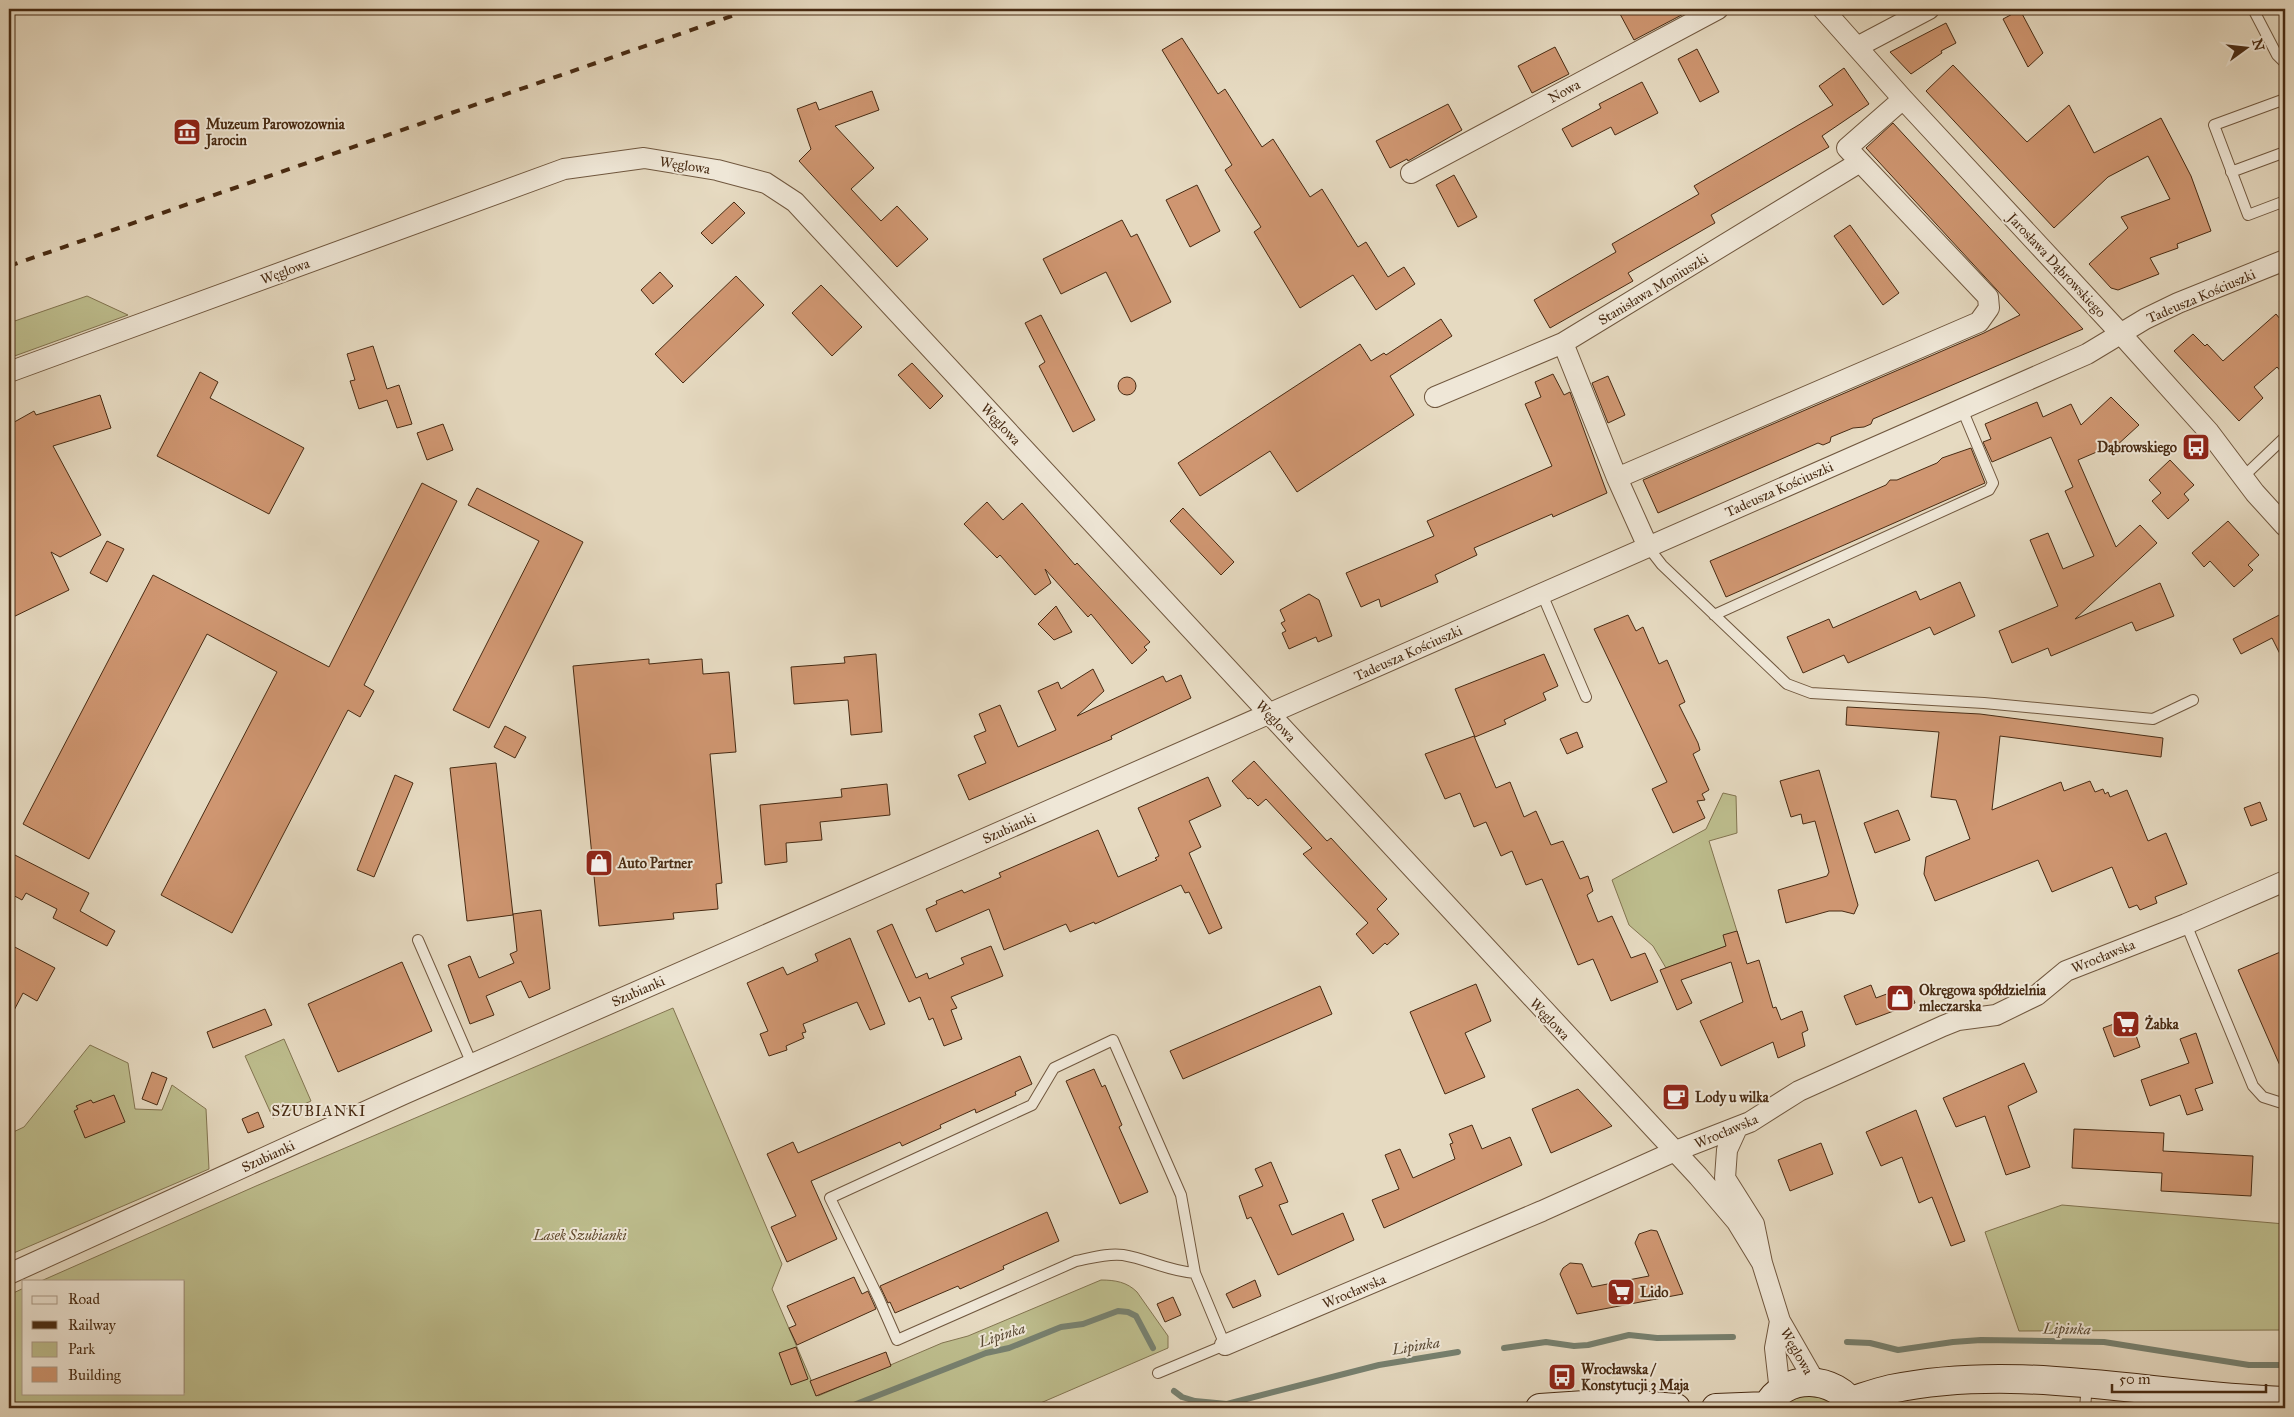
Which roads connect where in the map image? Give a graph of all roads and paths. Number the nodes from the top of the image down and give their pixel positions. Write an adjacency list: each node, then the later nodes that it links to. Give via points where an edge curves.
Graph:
1 (1718, 9): 12 (street, Nowa)
2 (1823, 9): 5 (street, Jarosława Dąbrowskiego)
3 (1929, 9): 5 (street)
4 (2254, 9): 6 (lane, via 2277,55)
5 (1857, 47): 7 (street, Jarosława Dąbrowskiego)
6 (2285, 64)
7 (1903, 99): 10 (street, via 1847,148); 15 (street, Jarosława Dąbrowskiego)
8 (2285, 99): 11 (lane, via 2214,125)
9 (2285, 152): 11 (lane)
10 (1860, 162): 16 (street, Stanisława Moniuszki); 22 (street, via 1988,297 1989,308 1980,322)
11 (2231, 172): 13 (lane, via 2248,215)
12 (1411, 173)
13 (2285, 201)
14 (2285, 260): 15 (street, Tadeusza Kościuszki, via 2178,303)
15 (2121, 334): 19 (street, Tadeusza Kościuszki, via 2087,354); 21 (street, Jarosława Dąbrowskiego, via 2209,432)
16 (1563, 343): 18 (street, Stanisława Moniuszki); 22 (street)
17 (9, 372): 29 (street, Węglowa, via 564,169 644,158 717,170 766,183 795,202)
18 (1435, 398)
19 (1962, 409): 24 (street, Tadeusza Kościuszki); 26 (lane, via 1993,483 1989,490)
20 (2285, 437): 21 (lane)
21 (2243, 477): 23 (street, Jarosława Dąbrowskiego)
22 (1617, 478): 24 (street)
23 (2285, 526)
24 (1648, 547): 25 (street, Tadeusza Kościuszki); 26 (lane)
25 (1542, 594): 27 (lane); 29 (street, Tadeusza Kościuszki)
26 (1714, 615): 28 (lane, via 1787,684 1811,692 1984,702 2153,718)
27 (1586, 697)
28 (2193, 700)
29 (1270, 714): 33 (street, Szubianki); 36 (street, Węglowa)
30 (2285, 881): 31 (street, Wrocławska)
31 (2186, 924): 34 (lane, via 2253,1086 2263,1097); 35 (street, Wrocławska, via 2066,971 2037,995 2006,1010 1991,1016 1952,1022 1808,1087)
32 (418, 940): 33 (lane)
33 (472, 1064): 39 (street, Szubianki)
34 (2285, 1104)
35 (1737, 1128): 36 (street, Wrocławska); 37 (street, Węglowa, via 1727,1150 1725,1178 1754,1224)
36 (1673, 1152): 37 (street, Węglowa, via 1737,1222); 41 (street, Wrocławska, via 1542,1212)
37 (1762, 1263): 40 (street, Węglowa)
38 (1194, 1273): 38 (lane, via 1181,1194 1113,1040 1054,1068 1032,1105 830,1198 880,1298 897,1340 1076,1262 1104,1255 1122,1255 1175,1271); 41 (lane)
39 (9, 1274)
40 (1780, 1321): 43 (street, Węglowa); 47 (street, Węglowa)
41 (1226, 1344): 42 (lane, Wrocławska)
42 (1158, 1373)
43 (1815, 1382): 47 (street, via 1790,1386); 48 (street, via 1835,1388)
44 (1933, 1383): 45 (street, via 1983,1378); 48 (street, via 1890,1389); 52 (street)
45 (2086, 1396): 46 (street)
46 (2285, 1401)
47 (1771, 1402): 51 (street)
48 (1853, 1405)
49 (1540, 1408): 50 (street, via 1615,1403)
50 (1676, 1408)
51 (1716, 1408)
52 (1895, 1408)

